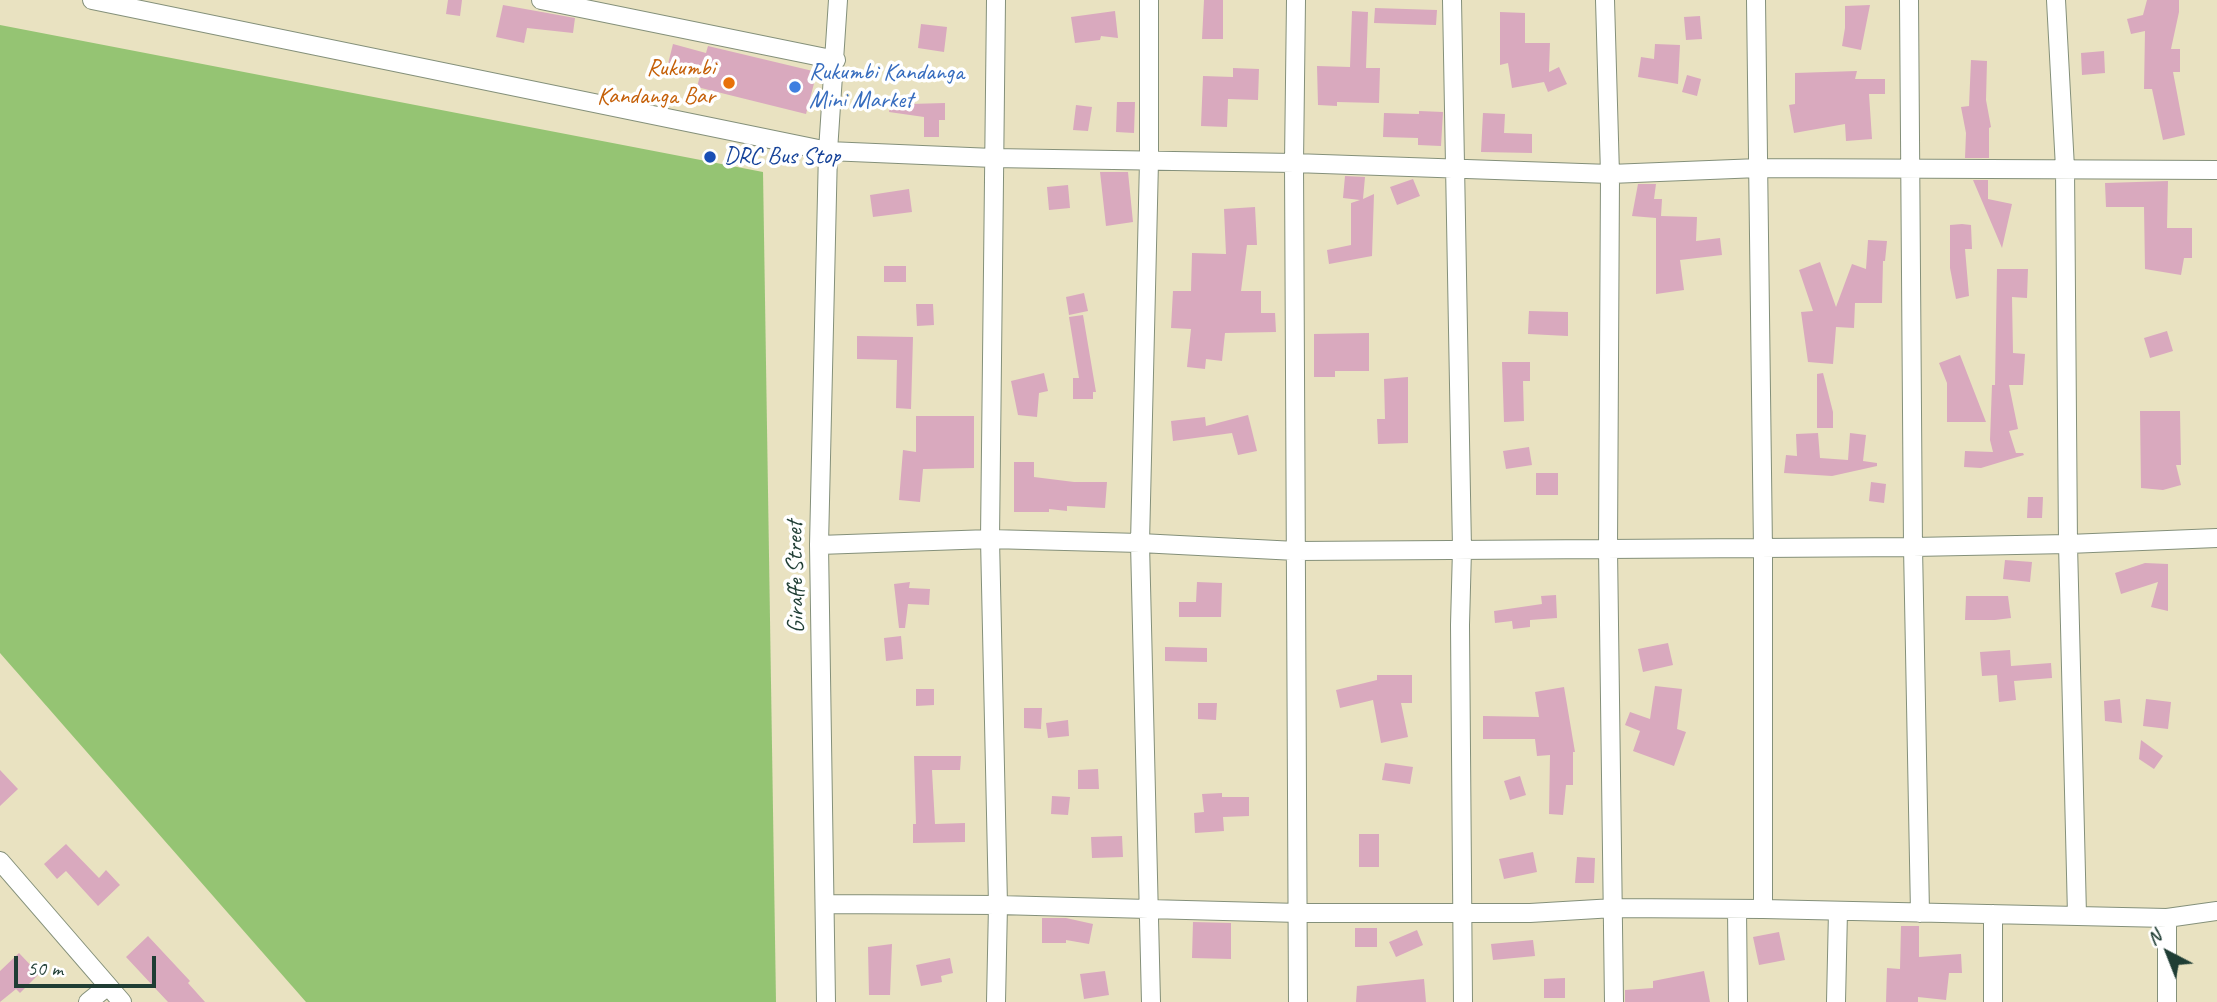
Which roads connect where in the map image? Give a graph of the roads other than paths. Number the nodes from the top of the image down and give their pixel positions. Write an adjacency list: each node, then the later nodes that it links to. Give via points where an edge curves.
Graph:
1 (92, 0): 12 (street)
2 (541, 0): 13 (street)
3 (838, 0): 13 (street, Giraffe Street)
4 (996, 0): 15 (street)
5 (1149, 0): 16 (street)
6 (1296, 0): 17 (street)
7 (1452, 0): 21 (street)
8 (1605, 0): 23 (street)
9 (1756, 0): 19 (street)
10 (1909, 0): 18 (street)
11 (2056, 0): 20 (street)
12 (134, 4): 14 (street)
13 (836, 60): 14 (street, Giraffe Street)
14 (828, 151): 15 (street); 28 (street, Giraffe Street)
15 (993, 158): 16 (street); 25 (street)
16 (1149, 161): 17 (street); 26 (street)
17 (1293, 163): 21 (street); 33 (street)
18 (1912, 167): 19 (street); 20 (street); 29 (street)
19 (1759, 168): 23 (street); 32 (street)
20 (2065, 169): 22 (street); 27 (street)
21 (1456, 170): 23 (street); 31 (street)
22 (2217, 170)
23 (1609, 174): 30 (street)
24 (2217, 538): 27 (street)
25 (990, 540): 26 (street); 28 (street); 36 (street)
26 (1140, 543): 33 (street); 38 (street)
27 (2068, 544): 29 (street); 47 (street)
28 (818, 545): 35 (street, Giraffe Street)
29 (1913, 547): 32 (street); 45 (street)
30 (1608, 548): 31 (street); 32 (street); 37 (street)
31 (1462, 549): 33 (street); 41 (street)
32 (1763, 549): 40 (street)
33 (1296, 551): 44 (street)
34 (0, 861): 49 (street)
35 (827, 904): 36 (street); 52 (street, Giraffe Street)
36 (998, 905): 38 (street); 53 (street)
37 (1614, 908): 39 (street); 41 (street); 57 (street)
38 (1150, 909): 44 (street); 54 (street)
39 (1737, 909): 40 (street); 58 (street)
40 (1763, 909): 42 (street)
41 (1461, 911): 44 (street); 56 (street)
42 (1838, 911): 45 (street); 59 (street)
43 (2217, 911): 48 (street)
44 (1298, 913): 55 (street)
45 (1920, 913): 46 (street)
46 (1993, 914): 47 (street); 60 (street)
47 (2077, 915): 48 (street)
48 (2167, 918): 61 (street)
49 (108, 986): 50 (street); 51 (street)
50 (88, 1002)
51 (122, 1002)
52 (827, 1002)
53 (996, 1002)
54 (1152, 1002)
55 (1298, 1002)
56 (1463, 1002)
57 (1615, 1002)
58 (1738, 1002)
59 (1836, 1002)
60 (1993, 1002)
61 (2167, 1002)

